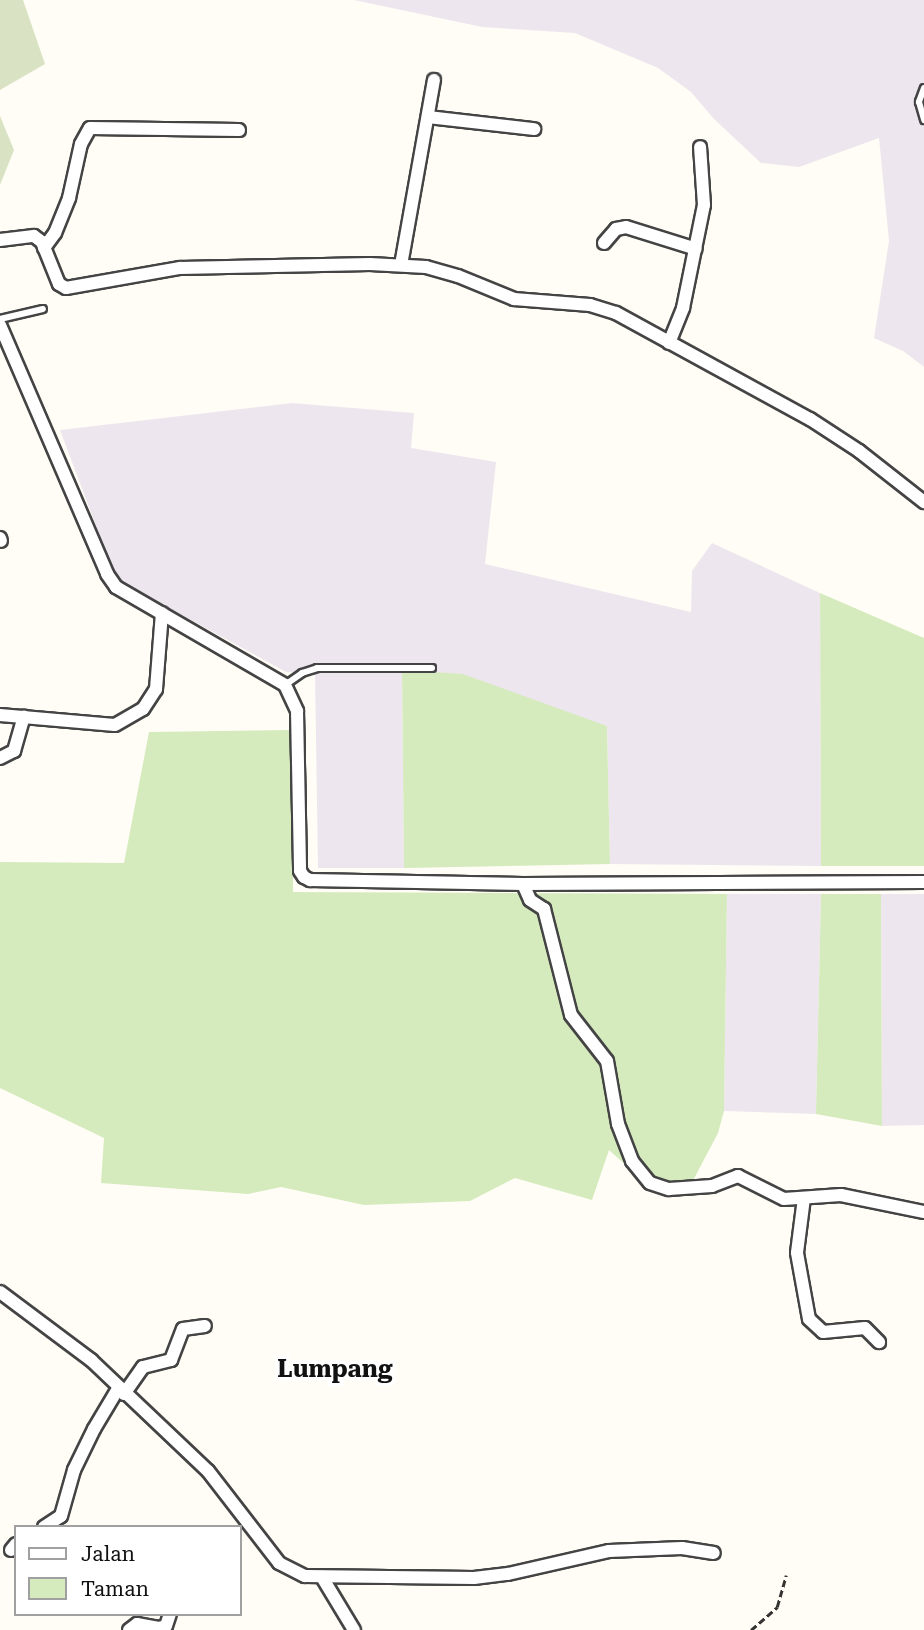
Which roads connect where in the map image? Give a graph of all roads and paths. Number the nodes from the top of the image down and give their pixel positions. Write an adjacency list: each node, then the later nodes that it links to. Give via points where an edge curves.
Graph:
1 (434, 80): 3 (street)
2 (924, 88): 4 (lane, via 919,102)
3 (428, 117): 6 (street); 12 (street)
4 (924, 120)
5 (239, 130): 10 (street, via 90,128 81,144 69,198)
6 (534, 130)
7 (700, 147): 11 (street, via 704,194)
8 (0, 240): 10 (street, via 34,236)
9 (604, 243): 11 (street, via 616,229 626,227)
10 (44, 248): 12 (street, via 59,284 66,288 180,268)
11 (696, 249): 16 (street, via 683,307)
12 (401, 265): 16 (street, via 458,276 514,299 590,305 616,313)
13 (43, 309): 14 (lane)
14 (0, 319)
15 (0, 325): 18 (street, via 107,573 116,587)
16 (669, 343): 17 (street, via 810,419)
17 (924, 502)
18 (162, 613): 20 (street); 22 (street, via 156,689 143,709 116,725)
19 (432, 668): 20 (lane, via 317,668)
20 (285, 685): 25 (street, via 297,711 300,871 304,877)
21 (0, 715): 22 (street)
22 (24, 716): 23 (street, via 14,751)
23 (0, 758)
24 (924, 883): 25 (street)
25 (523, 884): 26 (street, via 530,900 544,909 571,1015 607,1061 618,1125 632,1161 650,1183 669,1189 712,1186 738,1176 784,1199)
26 (804, 1199): 27 (street, via 841,1195); 30 (street, via 797,1253 809,1320 823,1332 865,1328)
27 (924, 1212)
28 (0, 1292): 31 (street, via 91,1360)
29 (205, 1326): 31 (street, via 183,1329 171,1360 143,1367)
30 (879, 1342)
31 (122, 1391): 32 (street, via 208,1471); 33 (street, via 94,1429 74,1471 61,1516)
32 (244, 1516): 34 (street); 37 (street, via 279,1563 305,1576)
33 (47, 1525)
34 (237, 1525)
35 (715, 1553): 37 (street, via 682,1548 609,1551 474,1578)
36 (786, 1575): 41 (path, via 777,1607)
37 (322, 1577): 40 (street)
38 (170, 1621): 39 (street, via 159,1628 136,1624)
39 (129, 1630)
40 (354, 1630)
41 (751, 1630)

